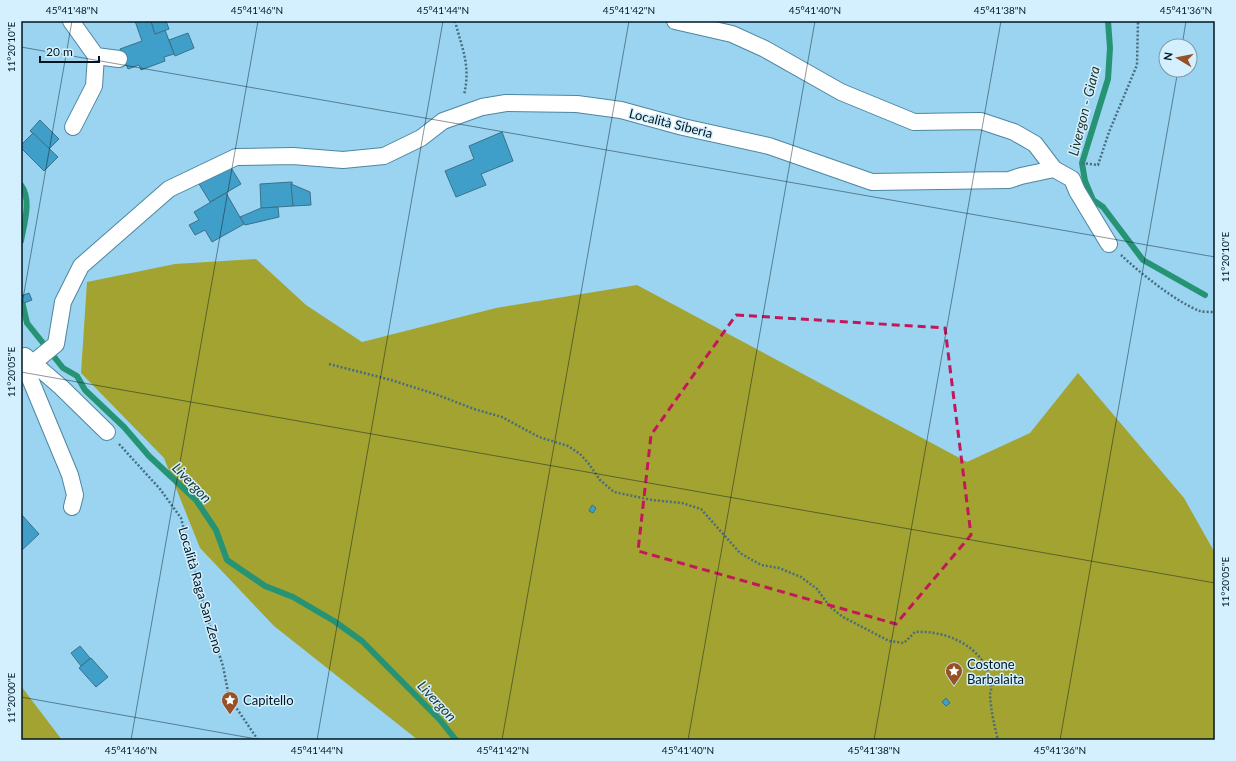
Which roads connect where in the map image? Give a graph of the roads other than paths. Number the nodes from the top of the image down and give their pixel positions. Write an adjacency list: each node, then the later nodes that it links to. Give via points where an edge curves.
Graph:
1 (71, 21): 3 (street)
2 (675, 21): 6 (street, via 732,34 765,49 841,92 914,122 981,121 1014,132 1035,144)
3 (96, 56): 4 (street); 5 (street, via 94,86)
4 (119, 59)
5 (73, 127)
6 (1054, 169): 7 (street, via 1072,179); 9 (street, Località Siberia, via 1009,180 872,182 768,146 621,110 577,104 506,103 482,107 443,121 421,138 384,156 343,160 293,156 236,157 168,189 81,266 64,302 55,345)
7 (1109, 244)
8 (21, 352): 9 (street)
9 (32, 358): 10 (street); 11 (street, via 40,398 70,475 75,495)
10 (107, 432)
11 (72, 507)

